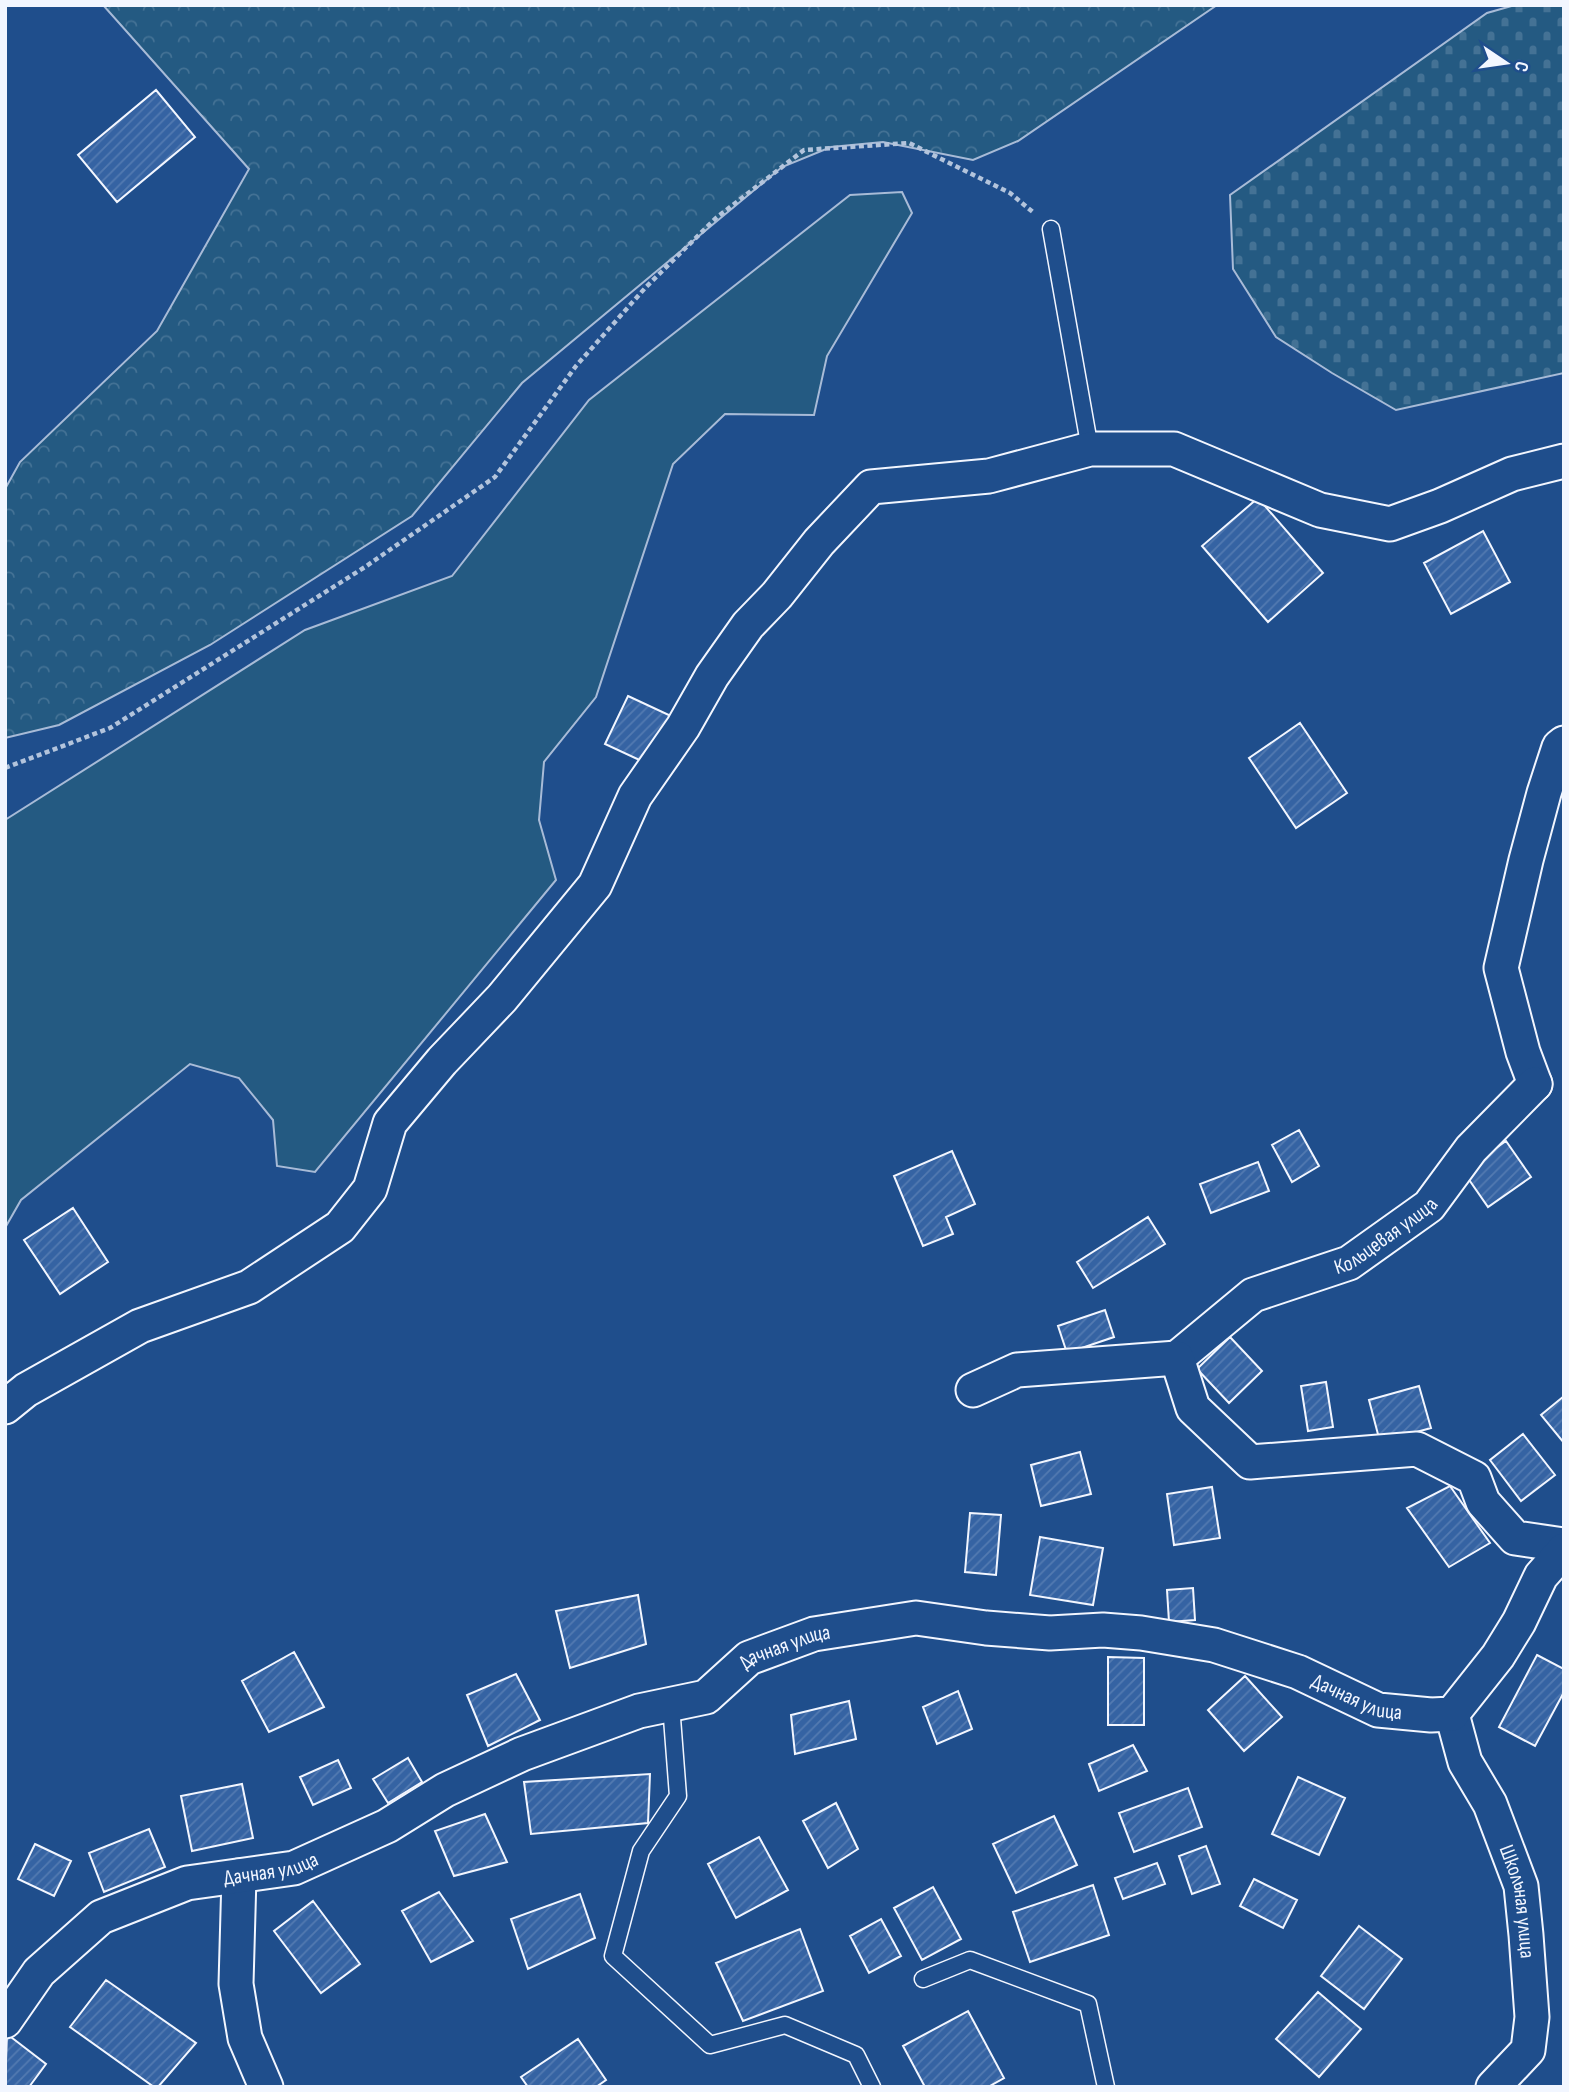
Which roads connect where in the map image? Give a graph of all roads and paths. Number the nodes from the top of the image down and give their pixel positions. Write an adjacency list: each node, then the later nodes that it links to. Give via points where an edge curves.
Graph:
1 (1051, 229): 2 (lane); 5 (path, via 1010,193 909,143 804,150 716,218 646,288 576,366 495,477 365,566 110,728)
2 (1090, 449): 3 (street, via 1174,449 1320,510 1390,524 1512,474); 9 (street, via 989,476 871,487 748,625 712,676 635,796 595,885 390,1123 370,1189 340,1227 249,1287 140,1326 26,1390)
3 (1564, 461)
4 (1564, 743): 6 (street, via 1544,793 1501,968 1523,1052)
5 (5, 768)
6 (1549, 1086): 7 (street, Кольцевая улица, via 1471,1149 1429,1206 1349,1264 1253,1295)
7 (1177, 1358): 8 (street, via 1017,1370); 10 (street, via 1193,1408 1250,1462 1417,1449 1474,1478 1483,1502 1515,1538)
8 (973, 1390)
9 (5, 1407)
10 (1564, 1547): 12 (street, via 1541,1576 1498,1656)
11 (671, 1705): 12 (street, Дачная улица, via 706,1698 749,1658 814,1634 916,1618 1037,1632 1141,1633 1214,1645 1298,1672 1378,1710); 13 (street, Дачная улица, via 639,1711 522,1754 444,1790 387,1826 294,1868); 17 (lane, via 678,1796 641,1851 613,1956 710,2045 785,2025 856,2055)
12 (1452, 1714): 19 (street, Школьная улица, via 1465,1762 1490,1804 1521,1886 1532,2017 1528,2050)
13 (239, 1876): 15 (street, Дачная улица, via 187,1883 101,1917 39,1972); 16 (street, via 236,1984 245,2038)
14 (923, 1979): 18 (lane, via 971,1960 1088,2004)
15 (5, 2021)
16 (266, 2087)
17 (872, 2087)
18 (1106, 2087)
19 (1493, 2087)

